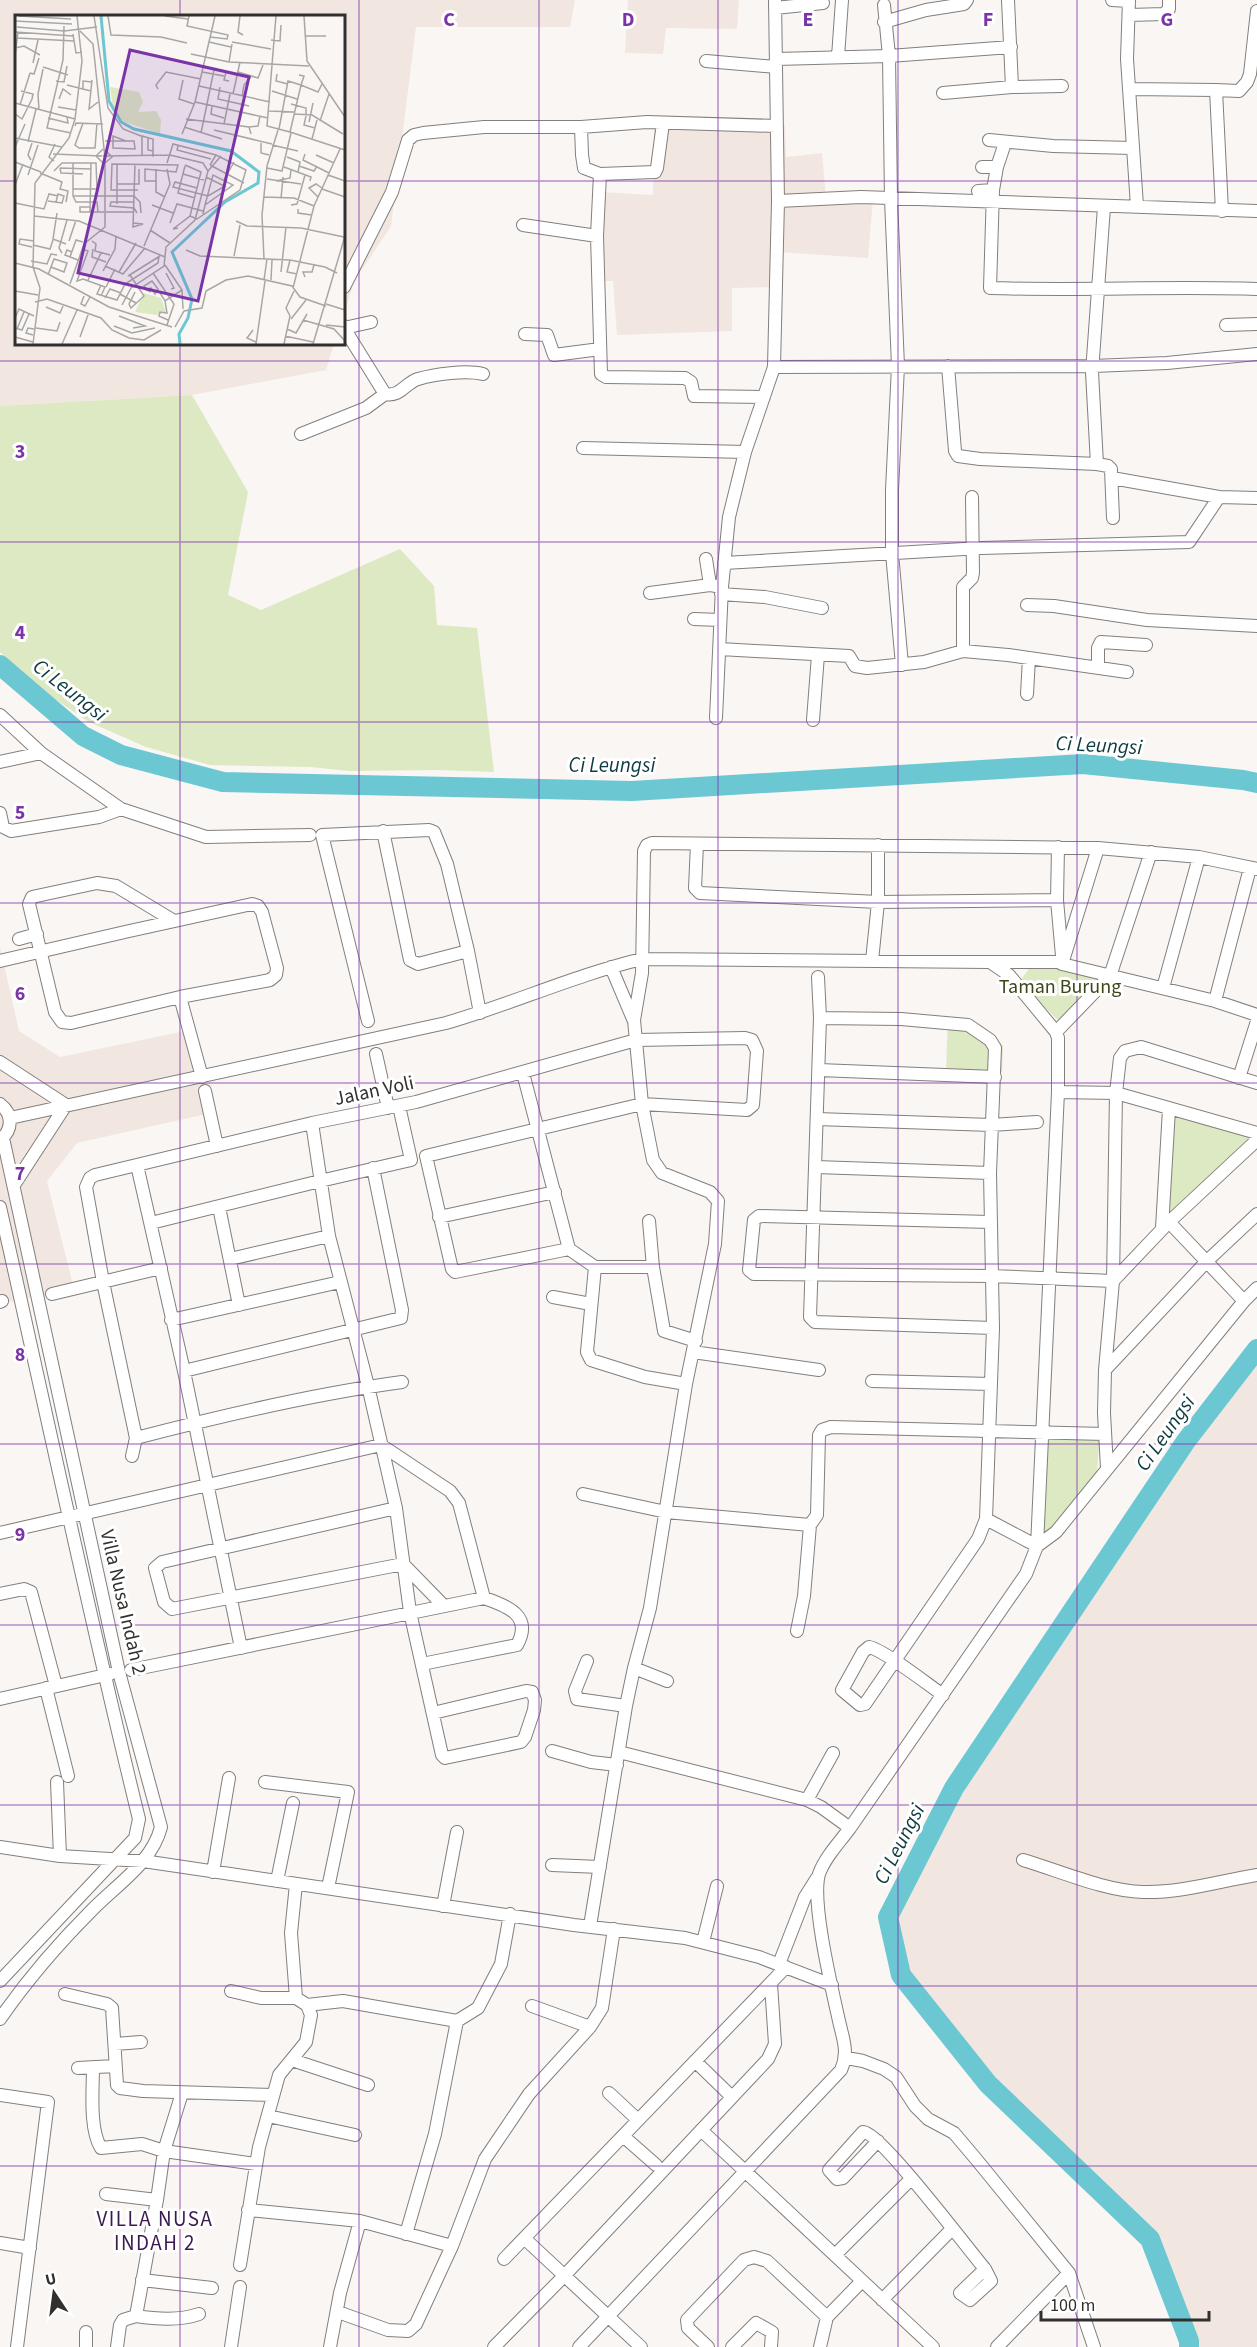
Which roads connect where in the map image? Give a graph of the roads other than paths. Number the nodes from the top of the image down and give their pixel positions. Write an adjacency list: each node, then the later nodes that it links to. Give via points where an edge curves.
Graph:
1 (842, 0): 15 (street)
2 (967, 0): 12 (street, via 964,4)
3 (1008, 0): 13 (street)
4 (1112, 0): 5 (street)
5 (1129, 0): 11 (street)
6 (1169, 0): 11 (street, via 1169,9 1164,14)
7 (823, 3): 8 (street)
8 (775, 4): 17 (street)
9 (884, 5): 12 (street)
10 (1257, 10): 21 (street, via 1247,82 1239,91)
11 (1129, 15): 20 (street)
12 (884, 22): 14 (street)
13 (1011, 47): 14 (street); 19 (street)
14 (889, 56): 15 (street); 34 (street)
15 (838, 57): 17 (street)
16 (706, 61): 17 (street)
17 (776, 63): 24 (street)
18 (1062, 86): 19 (street)
19 (1012, 87): 22 (street)
20 (1130, 89): 21 (street); 28 (street)
21 (1216, 90): 38 (street)
22 (943, 93)
23 (663, 123): 24 (street); 25 (street); 31 (street, via 656,171)
24 (776, 126): 35 (street)
25 (581, 127): 31 (street, via 583,165); 42 (street, via 452,129 414,135 408,140 392,192)
26 (989, 140): 27 (street)
27 (1005, 143): 28 (street); 30 (street)
28 (1133, 148): 36 (street)
29 (982, 167): 30 (street)
30 (997, 167): 33 (street)
31 (600, 174): 41 (street)
32 (978, 191): 33 (street)
33 (993, 196): 34 (street); 37 (street); 44 (street, via 990,288)
34 (891, 199): 35 (street); 54 (street)
35 (778, 201): 53 (street)
36 (1137, 206): 37 (street); 38 (street)
37 (1104, 207): 44 (street)
38 (1222, 211): 39 (street)
39 (1257, 211)
40 (523, 225): 41 (street)
41 (597, 236): 51 (street)
42 (345, 286)
43 (1257, 289): 44 (street)
44 (1096, 290): 56 (street)
45 (371, 322): 48 (street)
46 (1257, 324): 47 (street)
47 (1226, 325)
48 (345, 327)
49 (345, 329): 58 (street)
50 (525, 334): 51 (street, via 547,335 554,355)
51 (600, 349): 59 (street, via 601,372 606,377 685,378 691,382 694,396)
52 (1257, 354): 56 (street)
53 (774, 366): 54 (street); 59 (street)
54 (898, 366): 55 (street); 70 (street)
55 (948, 366): 56 (street); 63 (street, via 958,456)
56 (1093, 366): 63 (street)
57 (483, 374): 58 (street, via 467,372 418,379 399,392)
58 (385, 394): 60 (street, via 366,408)
59 (764, 397): 62 (street)
60 (301, 434)
61 (583, 448): 62 (street)
62 (745, 452): 72 (street, via 729,517)
63 (1096, 464): 64 (street, via 1108,466)
64 (1112, 478): 66 (street); 68 (street)
65 (972, 497): 69 (street)
66 (1219, 497): 67 (street); 69 (street, via 1189,542)
67 (1257, 498)
68 (1113, 518)
69 (973, 549): 70 (street); 82 (street, via 973,576 963,587)
70 (892, 553): 72 (street); 85 (street)
71 (706, 559): 73 (street)
72 (724, 563): 73 (street)
73 (718, 589): 74 (street); 76 (street); 78 (street)
74 (650, 593)
75 (1027, 605): 79 (street, via 1147,620)
76 (822, 608)
77 (694, 619): 78 (street)
78 (720, 620): 81 (street)
79 (1257, 626)
80 (1146, 645): 86 (street, via 1101,642)
81 (720, 649): 83 (street); 90 (street)
82 (963, 651): 84 (street); 85 (street)
83 (818, 655): 85 (street, via 849,656 858,667); 91 (street)
84 (1029, 658): 86 (street); 88 (street)
85 (902, 665)
86 (1098, 668): 87 (street)
87 (1127, 672)
88 (1027, 694)
89 (0, 715): 92 (street)
90 (716, 718)
91 (813, 720)
92 (41, 753): 93 (street); 94 (street)
93 (0, 762)
94 (121, 809): 95 (street, via 99,817 11,831 3,827); 97 (street, via 206,837)
95 (0, 813)
96 (383, 831): 111 (street, via 429,830 437,836); 111 (street, via 412,962 418,964); 127 (street, via 322,835)
97 (309, 835)
98 (697, 844): 99 (street); 106 (street, via 695,888 700,893); 112 (street, via 652,843 645,848)
99 (878, 845): 100 (street); 106 (street)
100 (1058, 847): 101 (street); 105 (street)
101 (1098, 848): 102 (street); 116 (street)
102 (1151, 852): 103 (street); 118 (street)
103 (1199, 857): 104 (street); 120 (street)
104 (1254, 868): 122 (street)
105 (1058, 900): 106 (street); 116 (street)
106 (878, 902): 114 (street)
107 (174, 921): 108 (street, via 116,886 97,883 32,897 29,904); 110 (street); 121 (street, via 256,905 262,912 277,968 270,980)
108 (37, 934): 109 (street); 110 (street)
109 (19, 939)
110 (42, 951): 113 (street); 121 (street, via 55,1012 62,1022)
111 (468, 951): 123 (street)
112 (642, 959): 114 (street); 117 (street); 126 (street)
113 (0, 961)
114 (872, 961): 115 (street)
115 (990, 962): 116 (street); 129 (street, via 1009,975)
116 (1062, 963): 118 (street)
117 (611, 967): 123 (street); 126 (street)
118 (1110, 976): 120 (street); 129 (street)
119 (818, 977): 125 (street)
120 (1163, 988): 122 (street)
121 (180, 997): 135 (street)
122 (1215, 1001): 124 (street)
123 (480, 1013): 135 (street)
124 (1257, 1015)
125 (820, 1018): 133 (street); 136 (street, via 968,1025 994,1046)
126 (633, 1020): 130 (street)
127 (368, 1021)
128 (1257, 1021): 137 (street)
129 (1056, 1032): 140 (street)
130 (636, 1040): 134 (street, Jalan Voli); 143 (street); 143 (street, Jalan Voli, via 745,1038 754,1042 757,1051 753,1105 749,1109)
131 (376, 1054): 145 (street)
132 (0, 1062): 144 (street)
133 (819, 1070): 136 (street); 148 (street)
134 (523, 1073): 145 (street, Jalan Voli); 152 (street)
135 (202, 1077): 144 (street)
136 (995, 1077): 151 (street)
137 (1239, 1078): 138 (street); 141 (street, via 1134,1047 1120,1058)
138 (1257, 1083)
139 (205, 1091): 156 (street)
140 (1058, 1092): 141 (street); 182 (street)
141 (1116, 1093): 146 (street); 183 (street)
142 (0, 1104): 147 (street)
143 (642, 1104): 152 (street); 195 (street, via 653,1160 662,1173 710,1192 718,1201 715,1244)
144 (66, 1105): 147 (street); 162 (street)
145 (394, 1107): 150 (street, Jalan Voli); 159 (street, via 411,1160)
146 (1169, 1109): 153 (street); 172 (street)
147 (10, 1118): 154 (street, via 8,1132)
148 (818, 1119): 151 (street); 158 (street)
149 (1037, 1122): 151 (street)
150 (312, 1123): 156 (street, Jalan Voli); 161 (street)
151 (991, 1125): 160 (street)
152 (538, 1130): 163 (street); 168 (street, via 426,1156)
153 (1257, 1133)
154 (2, 1139): 162 (street, Villa Nusa Indah 2)
155 (1257, 1140): 172 (street)
156 (217, 1146): 157 (street, Jalan Voli)
157 (137, 1165): 171 (street); 184 (street, Jalan Voli, via 95,1175 86,1187)
158 (816, 1167): 160 (street); 167 (street)
159 (373, 1168): 161 (street); 194 (street, via 403,1314 399,1319)
160 (990, 1173): 170 (street)
161 (320, 1180): 165 (street); 173 (street)
162 (14, 1185): 216 (street, Villa Nusa Indah 2)
163 (555, 1192): 168 (street); 174 (street)
164 (0, 1206): 217 (street, Villa Nusa Indah 2)
165 (219, 1207): 171 (street); 175 (street)
166 (1257, 1214): 176 (street)
167 (815, 1216): 170 (street); 180 (street); 180 (street, via 756,1218 749,1270 754,1274)
168 (439, 1217): 174 (street, via 455,1272)
169 (649, 1221): 178 (street)
170 (990, 1222): 181 (street)
171 (151, 1223): 179 (street)
172 (1166, 1225): 176 (street); 183 (street)
173 (329, 1236): 175 (street); 185 (street)
174 (569, 1249): 177 (street)
175 (230, 1259): 191 (street)
176 (1207, 1261): 189 (street); 197 (street)
177 (595, 1267): 178 (street); 190 (street)
178 (653, 1267): 195 (street, via 664,1331)
179 (161, 1268): 184 (street); 192 (street)
180 (813, 1275): 181 (street); 193 (street, via 810,1314 814,1322)
181 (991, 1276): 182 (street); 193 (street)
182 (1049, 1278): 183 (street); 206 (street)
183 (1113, 1281): 197 (street)
184 (103, 1282): 187 (street); 208 (street, Jalan Voli)
185 (340, 1282): 191 (street); 194 (street)
186 (1257, 1288): 189 (street)
187 (52, 1294)
188 (553, 1297): 190 (street)
189 (1244, 1301): 211 (street)
190 (591, 1304): 201 (street, via 587,1352 591,1360 645,1377)
191 (239, 1305): 192 (street)
192 (171, 1320): 198 (street)
193 (993, 1328): 202 (street)
194 (353, 1331): 198 (street); 203 (street)
195 (694, 1346): 196 (street); 201 (street)
196 (819, 1370)
197 (1105, 1370): 207 (street)
198 (183, 1371): 204 (street)
199 (872, 1381): 202 (street)
200 (402, 1382): 203 (street)
201 (686, 1384): 215 (street)
202 (991, 1384): 205 (street)
203 (368, 1386): 204 (street); 209 (street)
204 (194, 1423): 208 (street); 212 (street)
205 (990, 1430): 206 (street); 218 (street); 219 (street, via 822,1430 817,1515)
206 (1042, 1432): 207 (street); 221 (street)
207 (1105, 1434): 211 (street)
208 (136, 1438): 210 (street, Jalan Voli)
209 (381, 1445): 212 (street); 214 (street); 226 (street, via 450,1491 459,1503)
210 (132, 1456)
211 (1107, 1468): 221 (street, via 1056,1532)
212 (207, 1486): 216 (street); 222 (street)
213 (583, 1494): 215 (street)
214 (396, 1508): 222 (street); 223 (street)
215 (666, 1512): 219 (street); 234 (street, via 650,1608)
216 (84, 1514): 217 (street); 235 (street, Villa Nusa Indah 2)
217 (69, 1518): 220 (street); 236 (street, Villa Nusa Indah 2)
218 (986, 1519): 221 (street); 232 (street, via 978,1539)
219 (810, 1525): 229 (street)
220 (0, 1533)
221 (1037, 1545): 239 (street, via 1026,1574)
222 (220, 1548): 225 (street); 225 (street, via 162,1562 155,1568 169,1608)
223 (403, 1564): 225 (street); 227 (street); 228 (street)
224 (0, 1594): 238 (street, via 24,1589 31,1592)
225 (231, 1596): 230 (street)
226 (484, 1598): 227 (street); 233 (street, via 507,1606 522,1621 523,1634 517,1645)
227 (444, 1606): 228 (street)
228 (410, 1612): 230 (street); 233 (street)
229 (797, 1631)
230 (241, 1648): 235 (street)
231 (587, 1661): 241 (street, via 575,1691 577,1699)
232 (894, 1662): 232 (street, via 865,1704 860,1706 842,1691 866,1648 874,1648); 239 (street)
233 (422, 1664): 242 (street)
234 (634, 1668): 237 (street); 241 (street)
235 (125, 1671): 236 (street); 256 (street, Villa Nusa Indah 2, via 161,1827)
236 (104, 1675): 238 (street); 254 (street, Villa Nusa Indah 2, via 139,1819 135,1838)
237 (666, 1681)
238 (51, 1687): 240 (street); 253 (street, via 62,1779)
239 (943, 1695): 250 (street)
240 (0, 1699)
241 (626, 1707): 245 (street)
242 (434, 1713): 242 (street, via 441,1755 445,1758 521,1742 536,1700 532,1692 526,1691)
243 (552, 1751): 245 (street, via 591,1762)
244 (833, 1753): 248 (street)
245 (618, 1758): 248 (street); 258 (street)
246 (229, 1778): 259 (street)
247 (265, 1782): 265 (street, via 348,1792)
248 (807, 1800): 250 (street)
249 (293, 1803): 262 (street)
250 (850, 1828): 261 (street, via 825,1861)
251 (457, 1832): 266 (street)
252 (0, 1847): 253 (street)
253 (60, 1856): 254 (street)
254 (114, 1860): 256 (street); 272 (street, Villa Nusa Indah 2)
255 (1023, 1860): 260 (street, via 1142,1892 1173,1891)
256 (143, 1861): 259 (street); 279 (street, Villa Nusa Indah 2, via 91,1910 35,1972)
257 (552, 1864): 258 (street)
258 (600, 1867): 268 (street)
259 (213, 1872): 262 (street)
260 (1257, 1875)
261 (819, 1876): 271 (street, via 805,1897); 274 (street, via 817,1894)
262 (277, 1881): 263 (street)
263 (296, 1884): 265 (street); 277 (street, via 291,1933)
264 (717, 1886): 270 (street)
265 (328, 1888): 266 (street)
266 (443, 1905): 267 (street)
267 (510, 1914): 268 (street); 280 (street, via 501,1964 478,2008)
268 (590, 1926): 269 (street)
269 (614, 1929): 270 (street); 281 (street, via 605,1996)
270 (703, 1942): 271 (street)
271 (782, 1965): 273 (street); 274 (street)
272 (0, 1982)
273 (771, 1984): 286 (street); 295 (street, via 774,2044 768,2059)
274 (832, 1985): 284 (street)
275 (231, 1991): 277 (street)
276 (65, 1994): 283 (street, via 110,2005)
277 (301, 2002): 280 (street, via 342,2001); 285 (street, via 311,2015 306,2042)
278 (532, 2006): 281 (street)
279 (0, 2019)
280 (457, 2021): 312 (street, via 435,2134)
281 (590, 2027): 315 (street, via 529,2094 485,2159)
282 (141, 2042): 283 (street)
283 (115, 2044): 287 (street)
284 (847, 2058): 305 (street, via 834,2078); 321 (street, via 874,2065 896,2077 928,2119 954,2133)
285 (292, 2060): 290 (street); 294 (street, via 279,2074)
286 (695, 2061): 295 (street); 297 (street)
287 (116, 2066): 288 (street); 291 (street, via 120,2088)
288 (93, 2067): 289 (street); 302 (street, via 92,2108 100,2147 142,2145)
289 (78, 2068)
290 (369, 2085)
291 (182, 2093): 294 (street); 302 (street)
292 (609, 2093): 297 (street)
293 (0, 2095): 316 (street, via 48,2102)
294 (273, 2095): 296 (street)
295 (732, 2097): 298 (street)
296 (268, 2116): 299 (street); 303 (street)
297 (638, 2120): 300 (street)
298 (701, 2130): 305 (street); 322 (street)
299 (355, 2134)
300 (623, 2136): 304 (street); 313 (street)
301 (878, 2141): 306 (street)
302 (164, 2151): 303 (street); 308 (street)
303 (256, 2164): 309 (street)
304 (656, 2165)
305 (745, 2171): 317 (street); 331 (street)
306 (911, 2179): 311 (street); 317 (street)
307 (106, 2194): 308 (street)
308 (158, 2200): 323 (street)
309 (248, 2210): 310 (street); 319 (street)
310 (360, 2221): 312 (street); 328 (street)
311 (952, 2229): 320 (street); 327 (street)
312 (406, 2234): 315 (street)
313 (524, 2238): 318 (street); 322 (street)
314 (0, 2243): 316 (street)
315 (452, 2246): 328 (street, via 416,2324 408,2331 388,2330)
316 (30, 2248): 334 (street)
317 (835, 2255): 324 (street)
318 (504, 2259)
319 (240, 2265)
320 (985, 2269)
321 (1069, 2273): 347 (street); 348 (street)
322 (564, 2276): 331 (street); 339 (street)
323 (142, 2280): 326 (street); 330 (street)
324 (862, 2280): 327 (street); 332 (street)
325 (240, 2287): 337 (street)
326 (212, 2288)
327 (882, 2300): 346 (street)
328 (338, 2312): 338 (street)
329 (199, 2314): 330 (street, via 188,2318)
330 (136, 2316): 336 (street, via 123,2320)
331 (608, 2316): 340 (street); 341 (street)
332 (827, 2317): 342 (street, via 767,2261 749,2257 687,2320 688,2328); 345 (street)
333 (86, 2332): 335 (street)
334 (17, 2347)
335 (86, 2347)
336 (117, 2347)
337 (231, 2347)
338 (330, 2347)
339 (494, 2347)
340 (579, 2347)
341 (641, 2347)
342 (708, 2347)
343 (732, 2347): 344 (street, via 756,2324 772,2332)
344 (771, 2347)
345 (820, 2347)
346 (933, 2347)
347 (997, 2347)
348 (1094, 2347)

